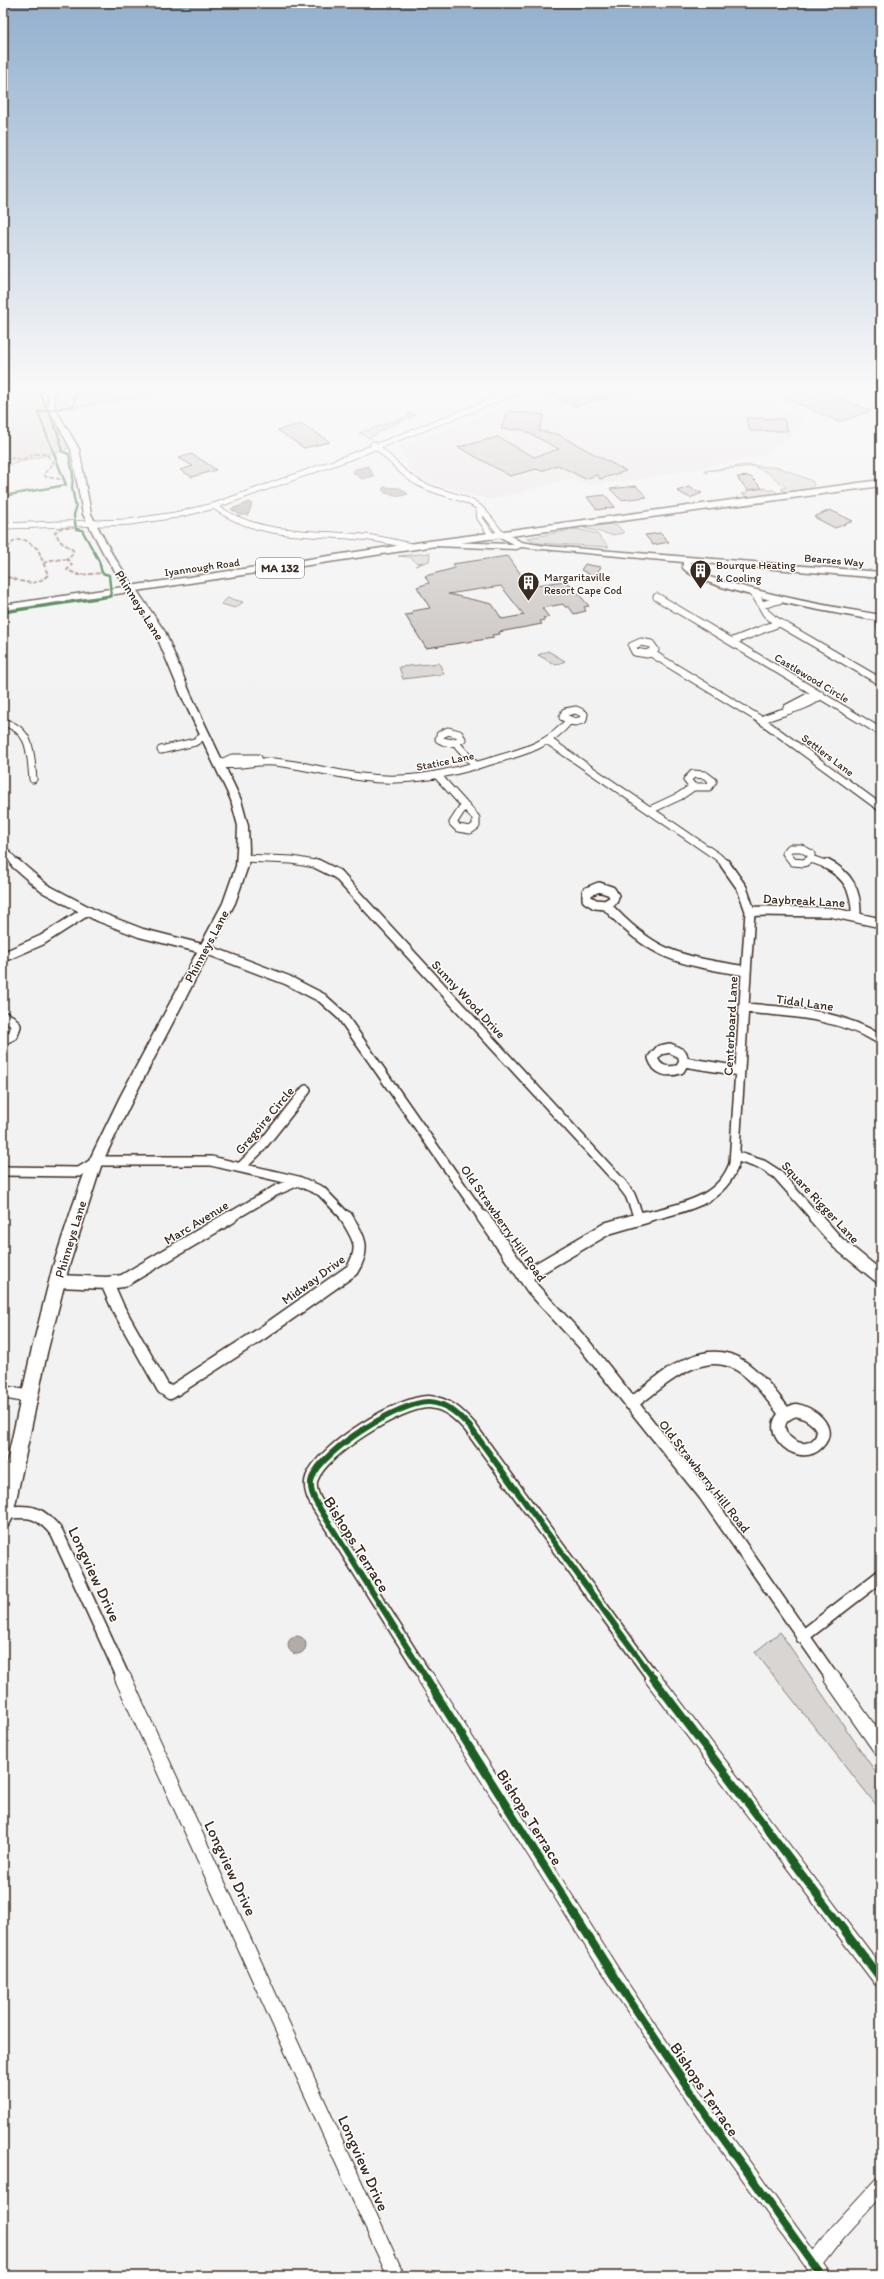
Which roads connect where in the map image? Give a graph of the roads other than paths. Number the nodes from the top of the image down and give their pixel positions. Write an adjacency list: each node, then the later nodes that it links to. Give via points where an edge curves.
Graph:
1 (84, 493): 9 (main road, Phinneys Lane)
2 (242, 493): 9 (street, via 223,500 149,515)
3 (248, 493): 6 (street)
4 (445, 493): 7 (street, Bearses Way, via 468,500)
5 (804, 493): 11 (main road, Iyannough Road / MA 132)
6 (214, 506): 9 (street, via 151,519); 13 (street, via 232,520 258,528)
7 (479, 509): 12 (street, Bearses Way, via 487,516); 12 (street, Bearses Way, via 480,518)
8 (3, 521): 9 (street)
9 (90, 522): 10 (street); 21 (main road, Phinneys Lane)
10 (3, 526)
11 (518, 532): 12 (main road, Iyannough Road / MA 132); 17 (main road, via 526,542)
12 (497, 535): 14 (main road, Iyannough Road / MA 132); 16 (main road, Bearses Way); 17 (main road, Bearses Way, via 519,544)
13 (375, 538): 15 (street); 18 (street, via 380,543)
14 (432, 544): 15 (main road, Iyannough Road / MA 132); 16 (main road); 21 (main road, Iyannough Road / MA 132)
15 (410, 546): 18 (main road, Iyannough Road / MA 132)
16 (503, 546): 17 (main road, Bearses Way)
17 (546, 548): 19 (main road, Bearses Way)
18 (378, 549): 21 (main road, Iyannough Road / MA 132)
19 (687, 559): 20 (main road, Bearses Way); 22 (main road, via 687,568 695,574)
20 (881, 575)
21 (129, 586): 25 (main road, Iyannough Road / MA 132); 27 (main road, Iyannough Road / MA 132); 38 (main road, Phinneys Lane, via 160,632)
22 (754, 593): 24 (main road); 26 (street)
23 (657, 597): 30 (street, Castlewood Circle)
24 (779, 600): 26 (street); 28 (main road)
25 (3, 601)
26 (762, 605): 29 (street, via 769,616)
27 (3, 608)
28 (881, 620)
29 (779, 623): 30 (street); 32 (street)
30 (733, 641): 33 (street, Castlewood Circle)
31 (651, 653): 34 (street, Settlers Lane)
32 (881, 682)
33 (821, 695): 34 (street, via 801,708 782,711); 37 (street, Castlewood Circle)
34 (761, 720): 48 (street, Settlers Lane)
35 (3, 722): 45 (street, via 20,728 27,738)
36 (569, 722): 39 (street, Statice Lane)
37 (881, 732)
38 (205, 734): 41 (street, via 195,742); 42 (main road, Phinneys Lane)
39 (550, 742): 43 (street, Statice Lane); 49 (street, Centerboard Lane)
40 (456, 743): 43 (street)
41 (161, 750)
42 (219, 764): 44 (street, Statice Lane, via 230,767 267,761 374,779 407,780); 51 (main road, Phinneys Lane, via 236,800 241,819)
43 (476, 766): 44 (street, Statice Lane)
44 (438, 776): 47 (street)
45 (33, 779)
46 (693, 787): 49 (street)
47 (464, 806)
48 (881, 808)
49 (650, 810): 54 (street, Centerboard Lane, via 722,861 745,892)
50 (3, 849): 55 (street, Old Strawberry Hill Road, via 26,876)
51 (242, 858): 58 (main road, Phinneys Lane, via 233,893); 73 (street, Sunny Wood Drive, via 311,862 323,865 337,874 621,1183 630,1195)
52 (811, 859): 56 (street, via 832,868 849,882 857,899)
53 (606, 905): 60 (street, via 632,934 659,952)
54 (750, 910): 56 (street, Daybreak Lane, via 817,912); 60 (street, Centerboard Lane)
55 (88, 911): 58 (street, Old Strawberry Hill Road, via 131,930); 59 (street, via 42,940)
56 (856, 917): 57 (street, Daybreak Lane)
57 (881, 923)
58 (204, 949): 69 (main road, Phinneys Lane, via 138,1074); 74 (street, Old Strawberry Hill Road, via 291,981 331,1005 342,1016)
59 (3, 957)
60 (746, 971): 61 (street, Centerboard Lane)
61 (744, 1008): 64 (street, Tidal Lane, via 827,1017 863,1029); 66 (street, Centerboard Lane)
62 (3, 1016): 63 (street, via 16,1026 13,1035)
63 (3, 1040)
64 (881, 1040)
65 (684, 1062): 66 (street)
66 (740, 1071): 68 (street, Centerboard Lane)
67 (306, 1090): 70 (street, Gregoire Circle, via 257,1152)
68 (735, 1156): 73 (street, Centerboard Lane, via 731,1175 721,1188 708,1198); 75 (street, Square Rigger Lane, via 763,1165 777,1174 843,1248)
69 (97, 1161): 70 (street, Midway Drive, via 212,1161); 71 (street, via 79,1172); 76 (main road, Phinneys Lane, via 79,1208)
70 (242, 1166): 72 (street, Midway Drive)
71 (3, 1171)
72 (298, 1181): 77 (street, Marc Avenue, via 274,1191 123,1281); 77 (street, Midway Drive, via 321,1191 346,1217 356,1233 360,1247 357,1264 325,1289 170,1393 162,1388)
73 (639, 1219): 74 (street, Centerboard Lane, via 594,1235)
74 (524, 1277): 80 (street, Old Strawberry Hill Road, via 553,1312 584,1343)
75 (881, 1278)
76 (57, 1281): 77 (street); 79 (main road, Phinneys Lane)
77 (107, 1283)
78 (3, 1392): 79 (street)
79 (30, 1397): 82 (main road, Phinneys Lane)
80 (632, 1404): 81 (street, via 689,1364 702,1358 716,1357 741,1366); 84 (street, Old Strawberry Hill Road, via 736,1538)
81 (785, 1413)
82 (4, 1516): 89 (street, Longview Drive, via 25,1511 40,1514 57,1533)
83 (881, 1576): 84 (street)
84 (802, 1637): 85 (street, Old Strawberry Hill Road)
85 (881, 1748)
86 (881, 1978): 88 (street, Bishops Terrace, via 620,1634 458,1413 442,1404 424,1401 413,1404 341,1446 323,1461 312,1478 311,1491 316,1504 616,1980 712,2123)
87 (881, 2185): 88 (street, via 838,2232)
88 (818, 2270)
89 (396, 2276)

